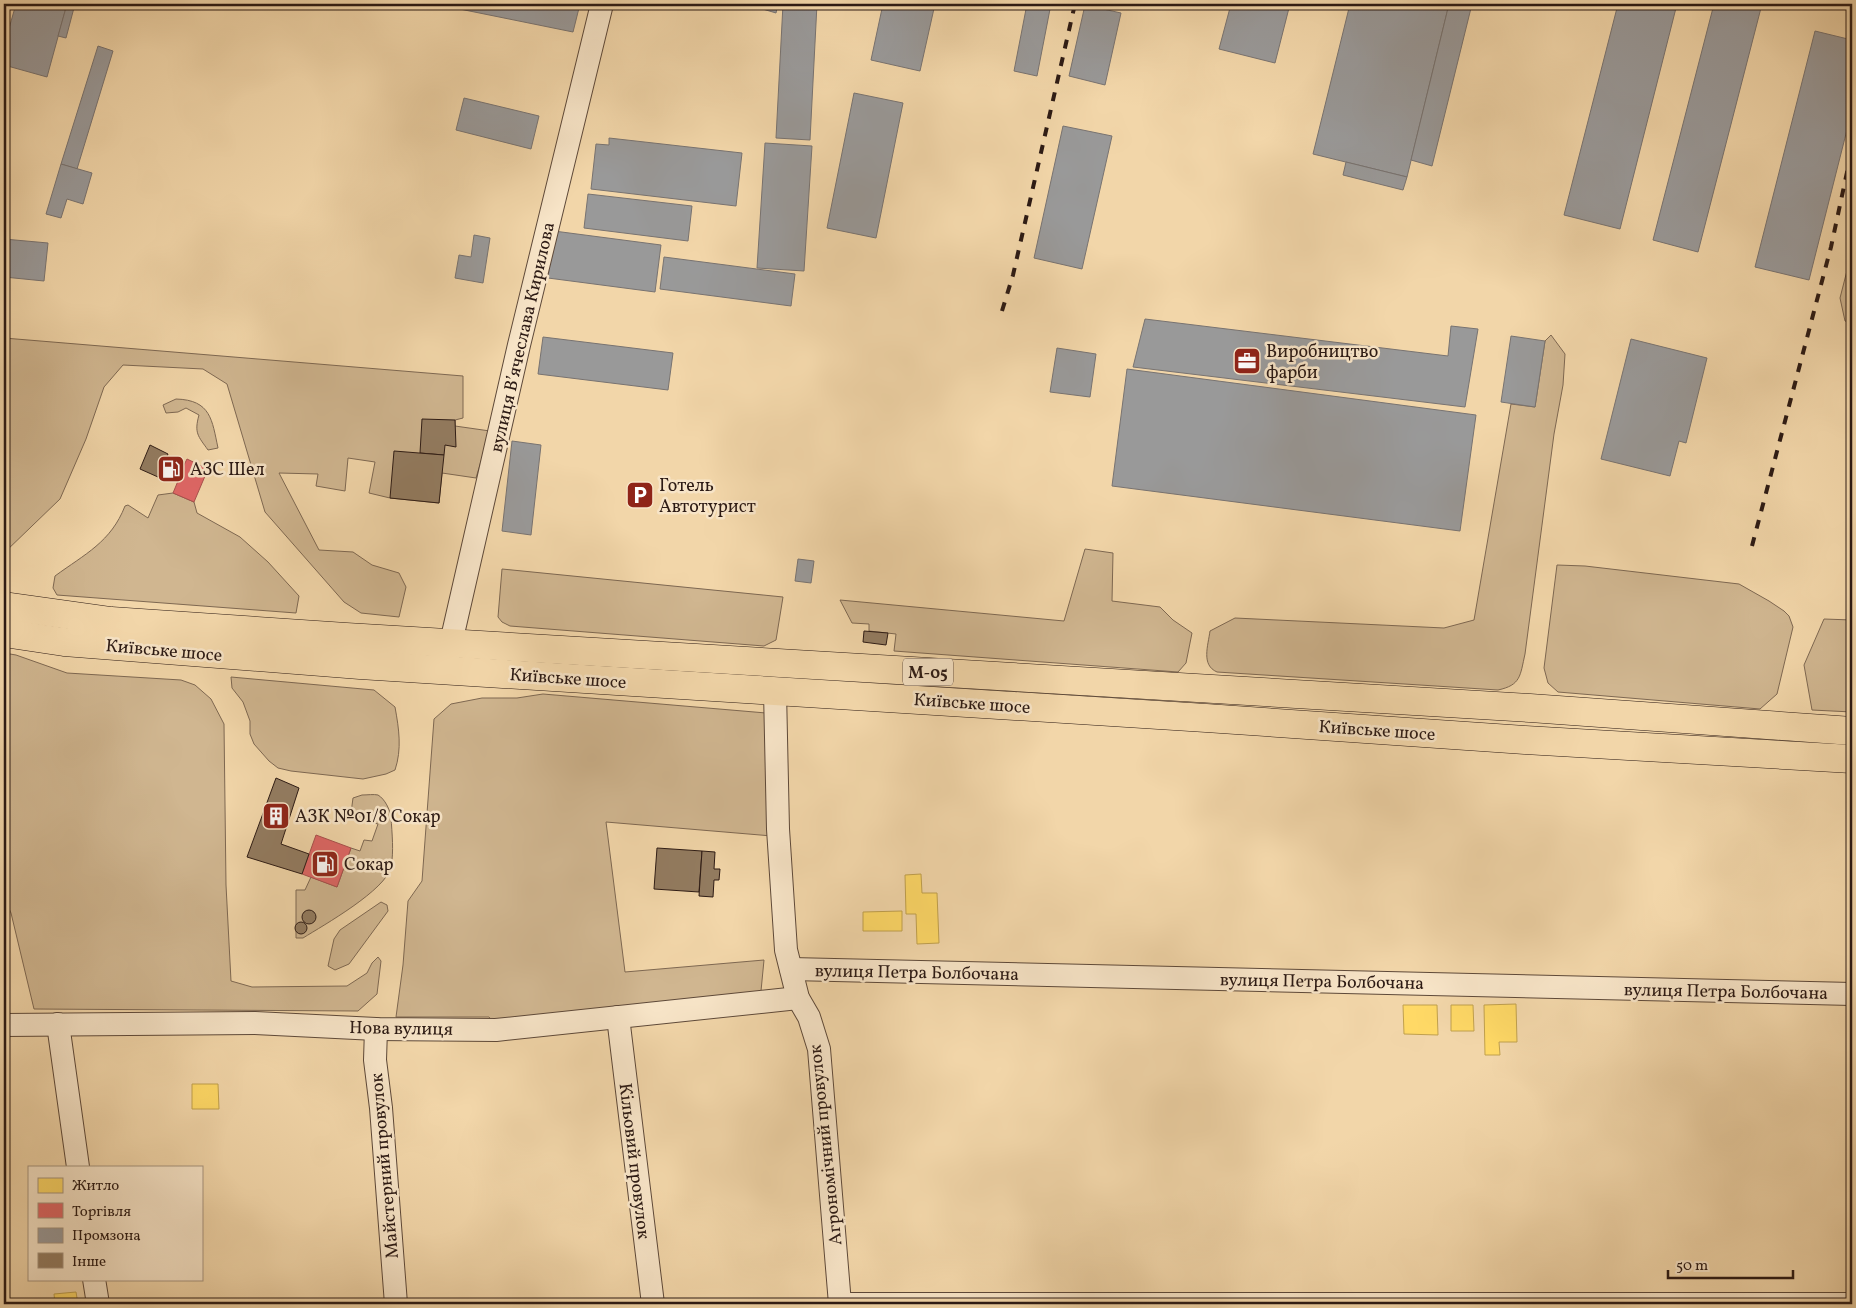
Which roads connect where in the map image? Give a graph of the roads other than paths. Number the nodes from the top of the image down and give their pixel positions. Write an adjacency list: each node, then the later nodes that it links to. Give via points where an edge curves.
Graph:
1 (602, 4): 4 (street, вулиця Вʼячеслава Кирилова)
2 (4, 606): 4 (main road, М-05, via 111,621)
3 (4, 633): 5 (main road, Київське шосе / М-05, via 64,642 199,654)
4 (450, 644): 5 (street, вулиця Вʼячеслава Кирилова); 7 (main road, М-05, via 1530,708)
5 (444, 670): 6 (main road, Київське шосе / М-05)
6 (775, 691): 8 (main road, Київське шосе / М-05); 9 (street, Агрономічний провулок, via 778,829 786,950)
7 (1852, 731)
8 (1852, 759)
9 (791, 969): 10 (street, вулиця Петра Болбочана); 11 (street, Агрономічний провулок)
10 (1852, 994)
11 (798, 998): 12 (street, Нова вулиця); 21 (street, Агрономічний провулок, via 809,1017 819,1049)
12 (618, 1017): 15 (street, Нова вулиця, via 496,1030); 20 (street, Кільовий провулок)
13 (58, 1024): 14 (street, Нова вулиця); 15 (street, Нова вулиця, via 255,1023); 16 (street)
14 (4, 1025)
15 (376, 1028): 19 (street, Майстерний провулок, via 375,1060)
16 (78, 1166)
17 (94, 1280): 18 (street)
18 (98, 1304)
19 (396, 1304)
20 (653, 1304)
21 (840, 1304): 22 (street)
22 (1852, 1304)

